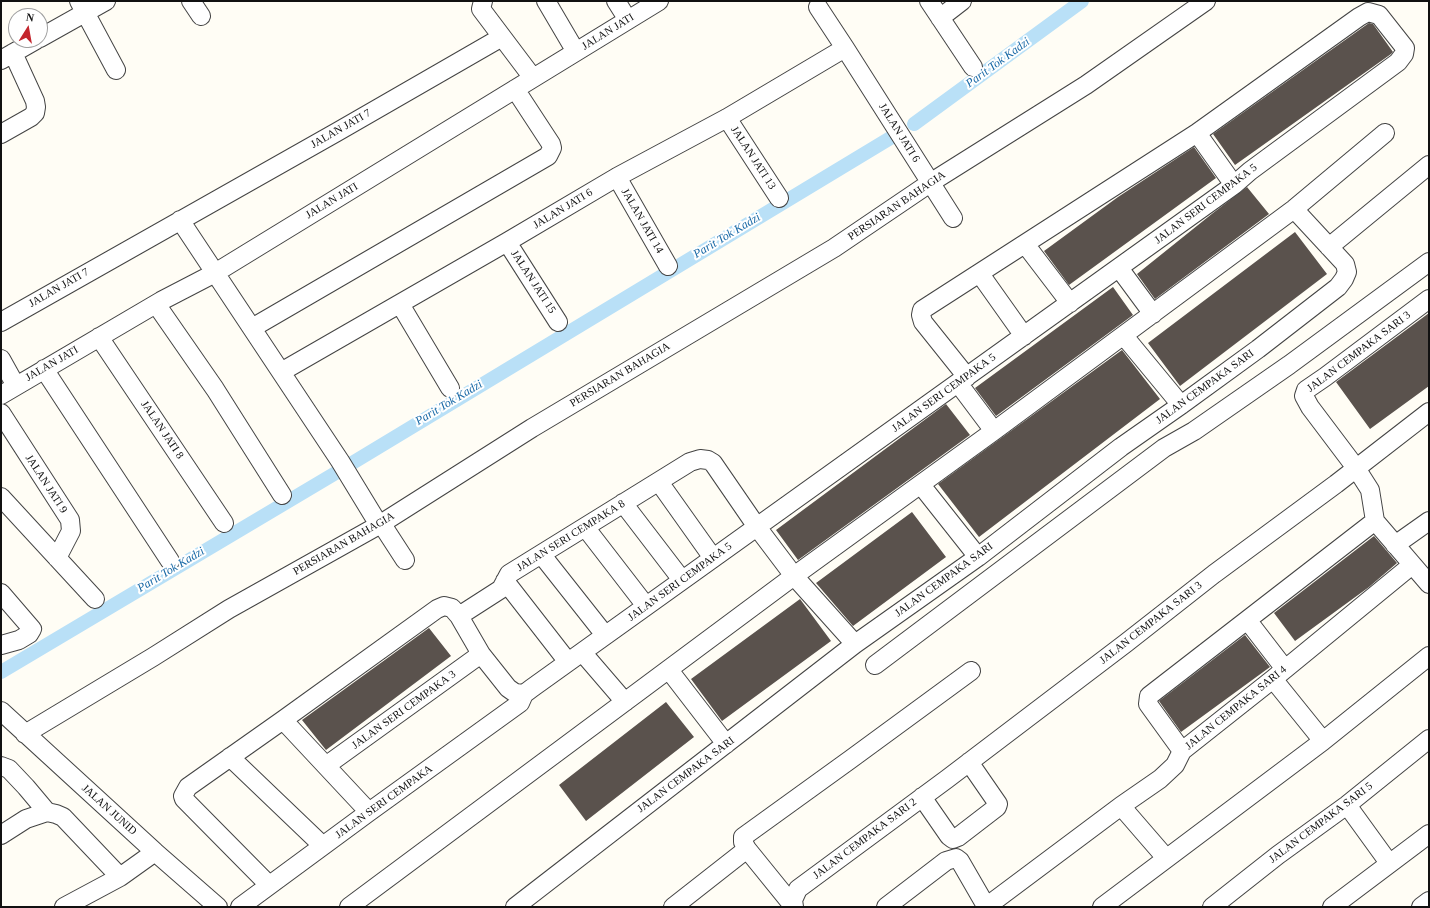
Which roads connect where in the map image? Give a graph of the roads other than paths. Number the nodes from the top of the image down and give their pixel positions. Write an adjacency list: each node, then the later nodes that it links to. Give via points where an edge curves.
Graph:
1 (106, 1): 10 (street)
2 (191, 1): 12 (street)
3 (483, 1): 16 (street, via 481,9)
4 (546, 1): 19 (street)
5 (616, 1): 14 (street)
6 (659, 1): 14 (street, JALAN JATI)
7 (929, 1): 13 (street)
8 (962, 1): 13 (street)
9 (1206, 1): 31 (street, PERSIARAN BAHAGIA, via 1086,85)
10 (82, 7): 15 (street); 22 (street)
11 (818, 8): 18 (street, JALAN JATI 6)
12 (201, 16)
13 (940, 18): 21 (street)
14 (628, 20): 19 (street, JALAN JATI)
15 (48, 32)
16 (502, 37): 23 (street); 36 (street, JALAN JATI 7)
17 (22, 48): 20 (street)
18 (845, 48): 25 (street, JALAN JATI 6); 31 (street, JALAN JATI 6)
19 (576, 52): 23 (street, JALAN JATI)
20 (7, 56): 28 (street, via 35,101 36,107 35,113 30,117)
21 (973, 67)
22 (116, 70)
23 (533, 78): 24 (street, JALAN JATI)
24 (515, 89): 43 (street, JALAN JATI); 52 (street, via 551,144 548,156)
25 (727, 118): 30 (street, JALAN JATI 6); 33 (street, JALAN JATI 13)
26 (1197, 133): 32 (street); 32 (street, JALAN SERI CEMPAKA 5, via 1368,12 1379,15 1405,48 1398,62); 38 (street)
27 (1385, 133): 34 (street)
28 (1, 134)
29 (1429, 165): 39 (street)
30 (616, 177): 37 (street, JALAN JATI 6); 41 (street, JALAN JATI 14)
31 (930, 183): 35 (street, JALAN JATI 6); 75 (street, PERSIARAN BAHAGIA, via 834,248 532,428)
32 (1234, 185): 42 (street, JALAN SERI CEMPAKA 5)
33 (779, 198)
34 (1294, 209): 39 (street, JALAN CEMPAKA SARI); 49 (street)
35 (953, 218)
36 (180, 220): 43 (street); 50 (street, JALAN JATI 7)
37 (507, 242): 48 (street, JALAN JATI 6); 51 (street, JALAN JATI 15)
38 (1025, 244): 44 (street); 46 (street)
39 (1330, 247): 62 (street, JALAN CEMPAKA SARI, via 1345,264 1347,272 1338,287)
40 (1429, 262): 100 (street, via 1289,365 1194,431 1164,448)
41 (668, 266)
42 (1119, 268): 46 (street, JALAN SERI CEMPAKA 5); 49 (street)
43 (215, 273): 47 (street, JALAN JATI); 52 (street)
44 (980, 274): 53 (street); 59 (street, via 922,310 921,315 923,322)
45 (1429, 299): 66 (street, JALAN CEMPAKA SARI 3, via 1304,393 1304,398)
46 (1070, 303): 53 (street, JALAN SERI CEMPAKA 5)
47 (156, 304): 55 (street, JALAN JATI); 69 (street, via 215,389)
48 (400, 304): 58 (street, JALAN JATI 6); 60 (street)
49 (1153, 314): 54 (street)
50 (1, 322)
51 (558, 322)
52 (252, 328): 58 (street)
53 (1024, 336): 59 (street, JALAN SERI CEMPAKA 5)
54 (1124, 336): 62 (street); 65 (street)
55 (99, 337): 57 (street, JALAN JATI); 74 (street, JALAN JATI 8)
56 (1, 359): 61 (street)
57 (44, 369): 61 (street, JALAN JATI); 84 (street)
58 (281, 372): 75 (street)
59 (963, 380): 65 (street); 77 (street, JALAN SERI CEMPAKA 5)
60 (450, 388)
61 (8, 390)
62 (1181, 405): 80 (street, JALAN CEMPAKA SARI, via 1121,447)
63 (1429, 412): 66 (street, JALAN CEMPAKA SARI 3)
64 (1, 413): 81 (street, JALAN JATI 9, via 70,520 71,531)
65 (994, 431): 68 (street)
66 (1356, 468): 72 (street, via 1370,490); 114 (street, JALAN CEMPAKA SARI 3)
67 (659, 482): 71 (street, JALAN SERI CEMPAKA 8); 77 (street, JALAN SERI CEMPAKA 8, via 690,462 708,460 713,463); 82 (street)
68 (921, 485): 80 (street); 86 (street)
69 (282, 495)
70 (1, 497): 81 (street)
71 (623, 503): 76 (street, JALAN SERI CEMPAKA 8); 87 (street)
72 (1375, 521): 78 (street); 93 (street)
73 (1429, 521): 78 (street)
74 (224, 523)
75 (380, 524): 83 (street); 108 (street, PERSIARAN BAHAGIA, via 229,609 153,658)
76 (585, 527): 79 (street, JALAN SERI CEMPAKA 8); 91 (street)
77 (757, 527): 82 (street, JALAN SERI CEMPAKA 5); 86 (street)
78 (1395, 545): 85 (street)
79 (541, 554): 88 (street, JALAN SERI CEMPAKA 8, via 509,574); 94 (street)
80 (978, 556): 95 (street, JALAN CEMPAKA SARI)
81 (57, 558): 90 (street)
82 (713, 558): 87 (street, JALAN SERI CEMPAKA 5)
83 (405, 560)
84 (170, 561)
85 (1424, 575): 103 (street, JALAN CEMPAKA SARI 4)
86 (794, 576): 95 (street); 101 (street)
87 (682, 580): 91 (street, JALAN SERI CEMPAKA 5)
88 (505, 581): 92 (street, JALAN SERI CEMPAKA 8, via 501,589); 99 (street)
89 (1, 593): 96 (street, via 32,629 19,640)
90 (95, 599)
91 (646, 606): 94 (street, JALAN SERI CEMPAKA 5)
92 (459, 616): 97 (street); 107 (street, via 452,608 444,606 437,609)
93 (1248, 621): 103 (street); 112 (street, via 1149,696 1148,704)
94 (605, 636): 99 (street, JALAN SERI CEMPAKA 5)
95 (855, 644): 111 (street, JALAN CEMPAKA SARI)
96 (1, 645)
97 (481, 654): 104 (street, via 508,688 515,693); 115 (street, JALAN SERI CEMPAKA 3)
98 (1429, 656): 110 (street)
99 (575, 657): 104 (street, JALAN SERI CEMPAKA 5); 105 (street)
100 (875, 665)
101 (670, 670): 105 (street); 111 (street)
102 (971, 671): 126 (street, via 743,837)
103 (1279, 674): 110 (street); 112 (street, JALAN CEMPAKA SARI 4)
104 (524, 694): 122 (street, JALAN SERI CEMPAKA, via 520,703)
105 (625, 702): 137 (street)
106 (1, 711): 108 (street, JALAN JUNID)
107 (283, 720): 113 (street); 115 (street)
108 (25, 734): 129 (street, JALAN JUNID)
109 (1429, 739): 119 (street, JALAN CEMPAKA SARI 5)
110 (1323, 741): 127 (street)
111 (726, 744): 138 (street, JALAN CEMPAKA SARI)
112 (1182, 751): 120 (street, JALAN CEMPAKA SARI 4, via 1175,765)
113 (230, 758): 125 (street); 130 (street, via 188,787 183,796)
114 (969, 762): 117 (street, JALAN CEMPAKA SARI 3); 118 (street, via 998,804 958,837 953,839 950,836)
115 (326, 765): 122 (street)
116 (1, 766): 121 (street, via 9,769)
117 (947, 779): 118 (street, JALAN CEMPAKA SARI 2)
118 (922, 797): 140 (street, JALAN CEMPAKA SARI 2, via 798,889 793,900)
119 (1347, 805): 128 (street); 133 (street, JALAN CEMPAKA SARI 5, via 1278,855)
120 (1121, 806): 127 (street); 132 (street, JALAN CEMPAKA SARI 4)
121 (47, 812): 124 (street, via 26,819); 129 (street, via 56,814)
122 (369, 812): 125 (street, JALAN SERI CEMPAKA)
123 (1429, 834): 128 (street)
124 (1, 835)
125 (323, 846): 130 (street, JALAN SERI CEMPAKA)
126 (747, 849): 139 (street); 140 (street)
127 (1166, 858): 142 (street)
128 (1389, 863): 143 (street)
129 (138, 864): 134 (street); 135 (street, JALAN JUNID)
130 (269, 885): 136 (street, JALAN SERI CEMPAKA)
131 (1429, 901): 144 (street)
132 (992, 905): 141 (street, via 956,858 946,861)
133 (1217, 906)
134 (64, 907)
135 (218, 907)
136 (240, 907)
137 (349, 907)
138 (515, 907)
139 (673, 907)
140 (794, 907)
141 (886, 907)
142 (1102, 907)
143 (1332, 907)
144 (1421, 907)

